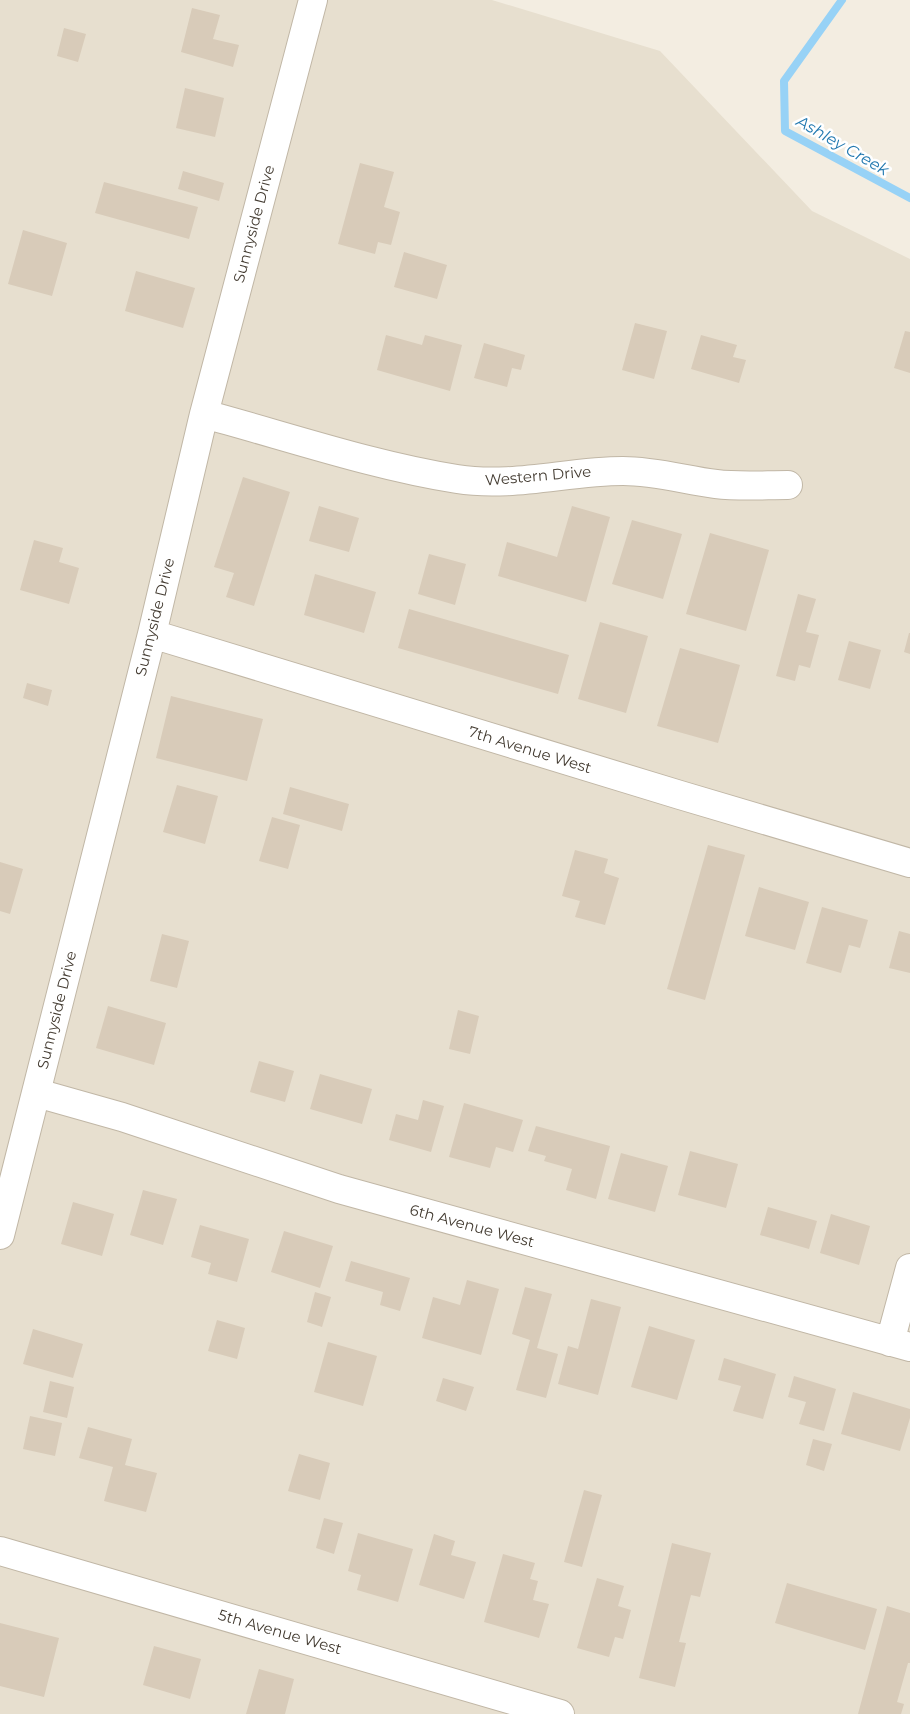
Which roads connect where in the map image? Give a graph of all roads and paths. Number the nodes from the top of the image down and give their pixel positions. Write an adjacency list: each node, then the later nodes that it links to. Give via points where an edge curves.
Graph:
1 (314, 0): 2 (street, Sunnyside Drive)
2 (204, 414): 3 (street, Western Drive, via 458,480 530,480 577,472 624,471 673,475 717,485); 4 (street, Sunnyside Drive)
3 (788, 485)
4 (152, 634): 5 (street, 7th Avenue West); 6 (street, Sunnyside Drive)
5 (910, 863)
6 (37, 1093): 7 (street, Sunnyside Drive); 9 (street, 6th Avenue West, via 122,1117 339,1189)
7 (0, 1235)
8 (910, 1268): 9 (street)
9 (900, 1345)
10 (0, 1551): 11 (street, 5th Avenue West)
11 (560, 1714)

